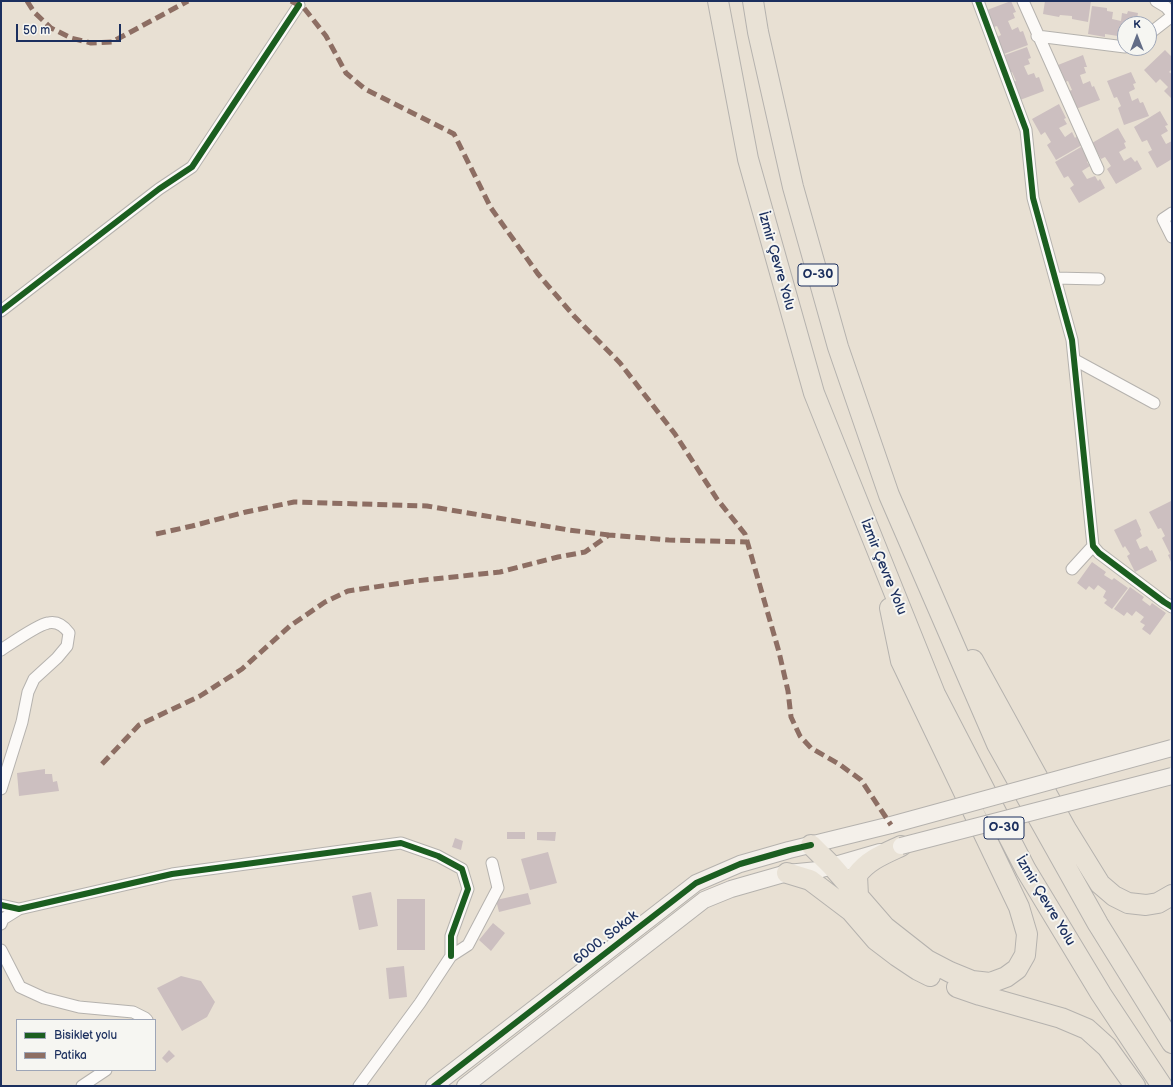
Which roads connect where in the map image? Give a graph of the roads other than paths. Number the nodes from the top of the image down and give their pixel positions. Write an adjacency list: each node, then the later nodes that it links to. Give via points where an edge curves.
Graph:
1 (718, 1): 21 (highway, İzmir Çevre Yolu / O-30, via 748,160 811,386)
2 (753, 1): 19 (highway, O-30, via 793,187 838,347 889,495)
3 (978, 1): 14 (street, via 1026,130 1033,198)
4 (1023, 1): 9 (street)
5 (1156, 1): 7 (street, via 1166,7)
6 (299, 5): 16 (street, via 192,167)
7 (1172, 15): 8 (street)
8 (1157, 27)
9 (1037, 36): 10 (street); 11 (street)
10 (1117, 46)
11 (1098, 169)
12 (1172, 213): 13 (street, via 1163,219)
13 (1172, 237)
14 (1055, 278): 15 (street); 17 (street)
15 (1099, 279)
16 (1, 311)
17 (1075, 360): 18 (street); 20 (street)
18 (1154, 403)
19 (909, 542): 33 (highway, via 1066,828 1100,884 1114,896 1128,903 1158,903); 41 (highway, O-30, via 997,744 1098,924)
20 (1093, 546): 22 (street); 23 (street, via 1099,554)
21 (878, 553): 34 (highway, via 901,661 1019,907 1027,934 1025,955 1017,969 1006,977 990,983 972,981 927,960); 48 (highway, İzmir Çevre Yolu / O-30, via 935,694 1026,870 1101,994)
22 (1072, 569)
23 (1172, 607)
24 (1, 650): 27 (street, via 48,623 57,623 65,627 69,633 67,646 34,679 28,692 22,722)
25 (1172, 748): 28 (street, 6000. Sokak, bridge)
26 (1172, 776): 29 (street, bridge)
27 (1, 789)
28 (811, 845): 31 (highway); 45 (street, 6000. Sokak, via 740,864 696,883)
29 (901, 846): 31 (street); 34 (highway, via 864,866 857,875)
30 (492, 863): 39 (street, via 498,888 468,945)
31 (825, 868): 32 (street); 34 (highway)
32 (787, 873): 34 (highway, via 810,880); 46 (street, via 731,889 704,900)
33 (1172, 895)
34 (854, 904): 47 (highway, via 876,940 918,970 952,986 1060,1018 1088,1029 1107,1047)
35 (1, 905): 36 (street)
36 (20, 909): 37 (street, via 3,919); 39 (street, via 172,874 401,843 438,856 462,869 468,889 451,936)
37 (1, 924)
38 (1, 950): 40 (street, via 20,987 44,998 79,1007 133,1012)
39 (451, 956): 44 (street)
40 (146, 1019)
41 (1172, 1042)
42 (104, 1071): 43 (street)
43 (82, 1086)
44 (359, 1086)
45 (434, 1086)
46 (465, 1086)
47 (1135, 1086)
48 (1162, 1086)

